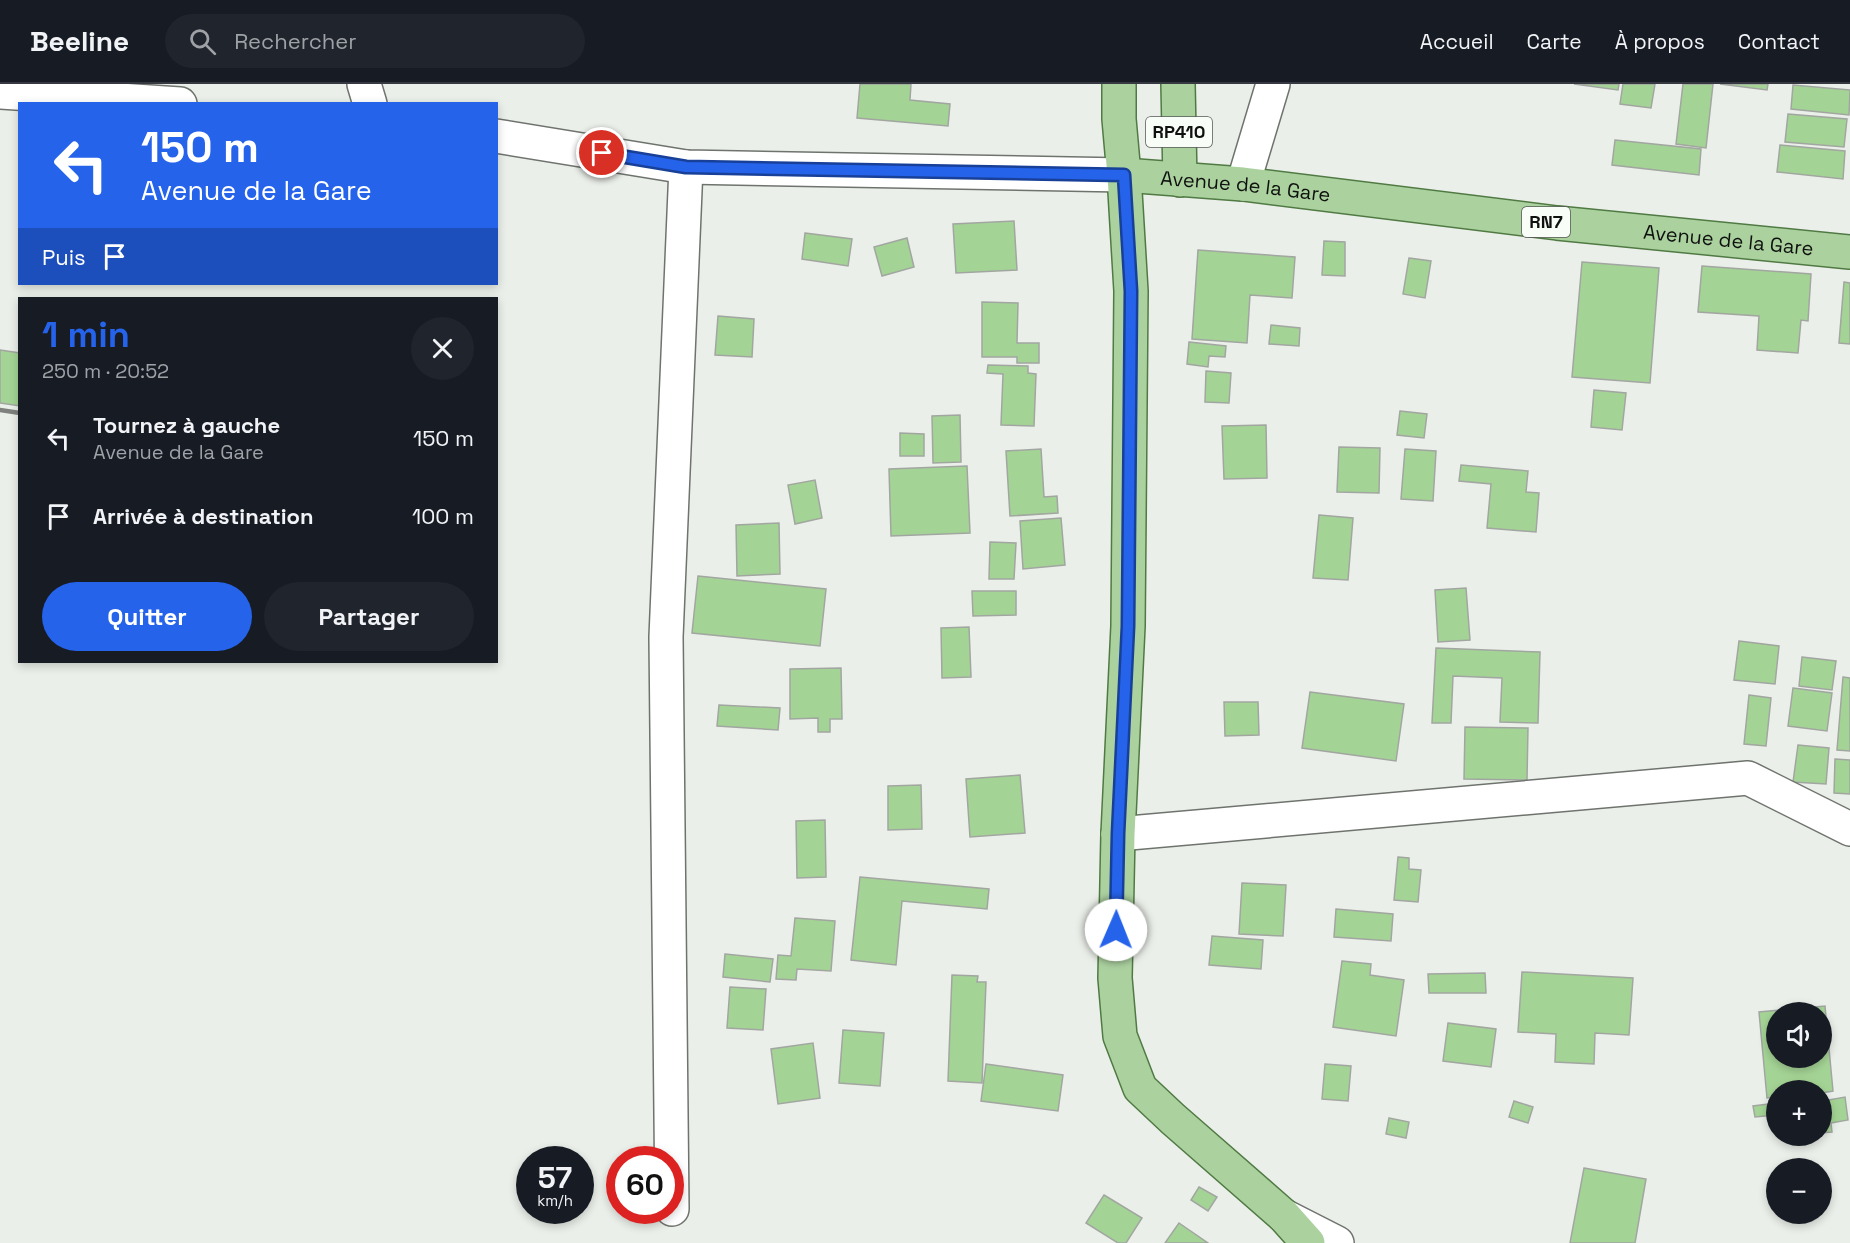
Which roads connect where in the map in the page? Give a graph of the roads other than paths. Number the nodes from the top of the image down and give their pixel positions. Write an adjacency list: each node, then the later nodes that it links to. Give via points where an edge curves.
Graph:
1 (364, 84): 7 (street)
2 (1119, 84): 10 (main road, RP410)
3 (1178, 84): 11 (main road, RP410)
4 (1273, 84): 12 (street)
5 (0, 92): 6 (street)
6 (150, 102)
7 (369, 102)
8 (498, 136): 9 (street, Avenue de la Gare)
9 (686, 167): 10 (street, Avenue de la Gare); 16 (street, via 666,637)
10 (1124, 175): 11 (main road, Avenue de la Gare / RN7); 15 (main road, via 1131,291 1128,626)
11 (1180, 180): 12 (main road, Avenue de la Gare / RN7)
12 (1243, 184): 13 (main road, Avenue de la Gare / RN7, via 1557,223)
13 (1850, 252)
14 (1850, 829): 15 (street, via 1748,778)
15 (1118, 834): 17 (main road, via 1115,978 1120,1036 1140,1088)
16 (671, 1146)
17 (1284, 1216): 18 (main road); 19 (street)
18 (1308, 1243)
19 (1337, 1243)

